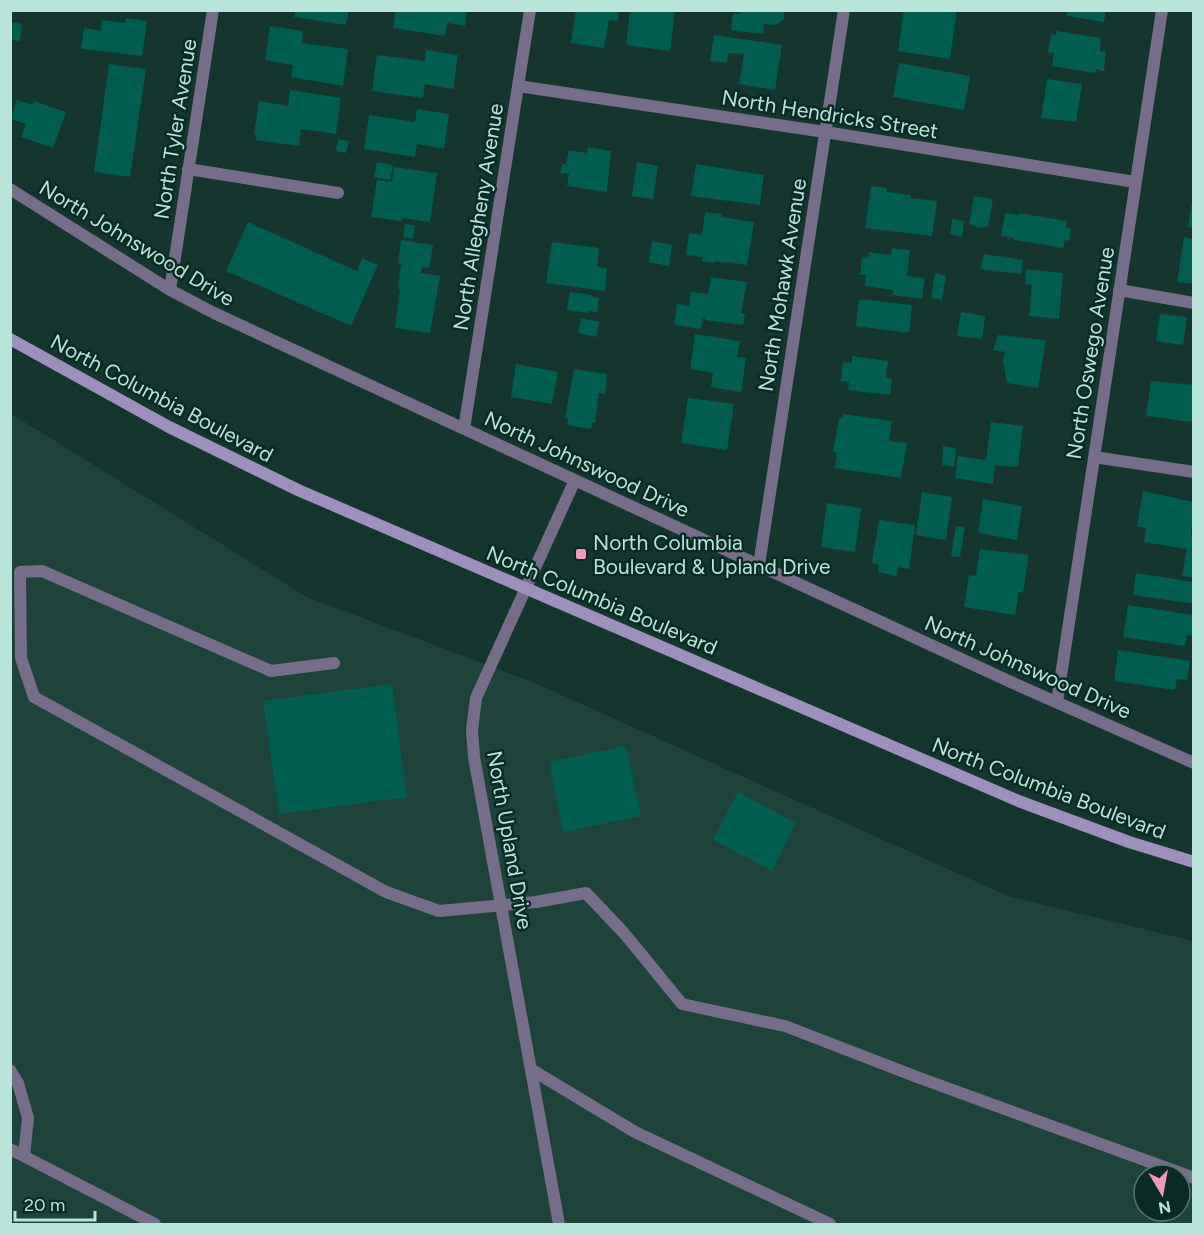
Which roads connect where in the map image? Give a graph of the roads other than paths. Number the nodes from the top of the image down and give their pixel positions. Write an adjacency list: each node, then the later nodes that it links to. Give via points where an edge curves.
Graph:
1 (213, 10): 7 (street, North Tyler Avenue)
2 (530, 10): 5 (street, North Allegheny Avenue)
3 (844, 10): 6 (street, North Mohawk Avenue)
4 (1161, 10): 8 (street, North Oswego Avenue)
5 (518, 86): 6 (street, North Hendricks Street); 15 (street, North Allegheny Avenue)
6 (825, 132): 8 (street, North Hendricks Street); 19 (street, North Mohawk Avenue)
7 (189, 169): 10 (street); 11 (street, North Tyler Avenue)
8 (1135, 182): 12 (street, North Oswego Avenue)
9 (10, 189): 11 (street, North Johnswood Drive)
10 (338, 193)
11 (170, 290): 15 (street, North Johnswood Drive)
12 (1119, 290): 13 (street); 16 (street, North Oswego Avenue)
13 (1194, 303)
14 (10, 339): 20 (main road, North Columbia Boulevard, via 169,427 298,490)
15 (464, 429): 18 (street, North Johnswood Drive)
16 (1094, 457): 17 (street); 22 (street, North Oswego Avenue)
17 (1194, 472)
18 (575, 480): 19 (street, North Johnswood Drive); 20 (street, North Upland Drive)
19 (759, 565): 22 (street, North Johnswood Drive)
20 (525, 589): 24 (main road, North Columbia Boulevard, via 1021,802); 25 (street, North Upland Drive, via 472,712 474,757)
21 (334, 663): 25 (street, via 270,671 42,571 20,572 21,658 34,697 386,892 439,911)
22 (1057, 702): 23 (street, North Johnswood Drive)
23 (1194, 763)
24 (1194, 862)
25 (501, 904): 27 (street, North Upland Drive); 30 (street, via 586,893 682,1004 785,1026)
26 (10, 1070): 29 (street, via 28,1118)
27 (532, 1070): 32 (street, North Upland Drive); 33 (street, via 635,1132)
28 (10, 1149): 29 (street)
29 (24, 1156): 31 (street)
30 (1194, 1178)
31 (155, 1224)
32 (560, 1224)
33 (830, 1224)

